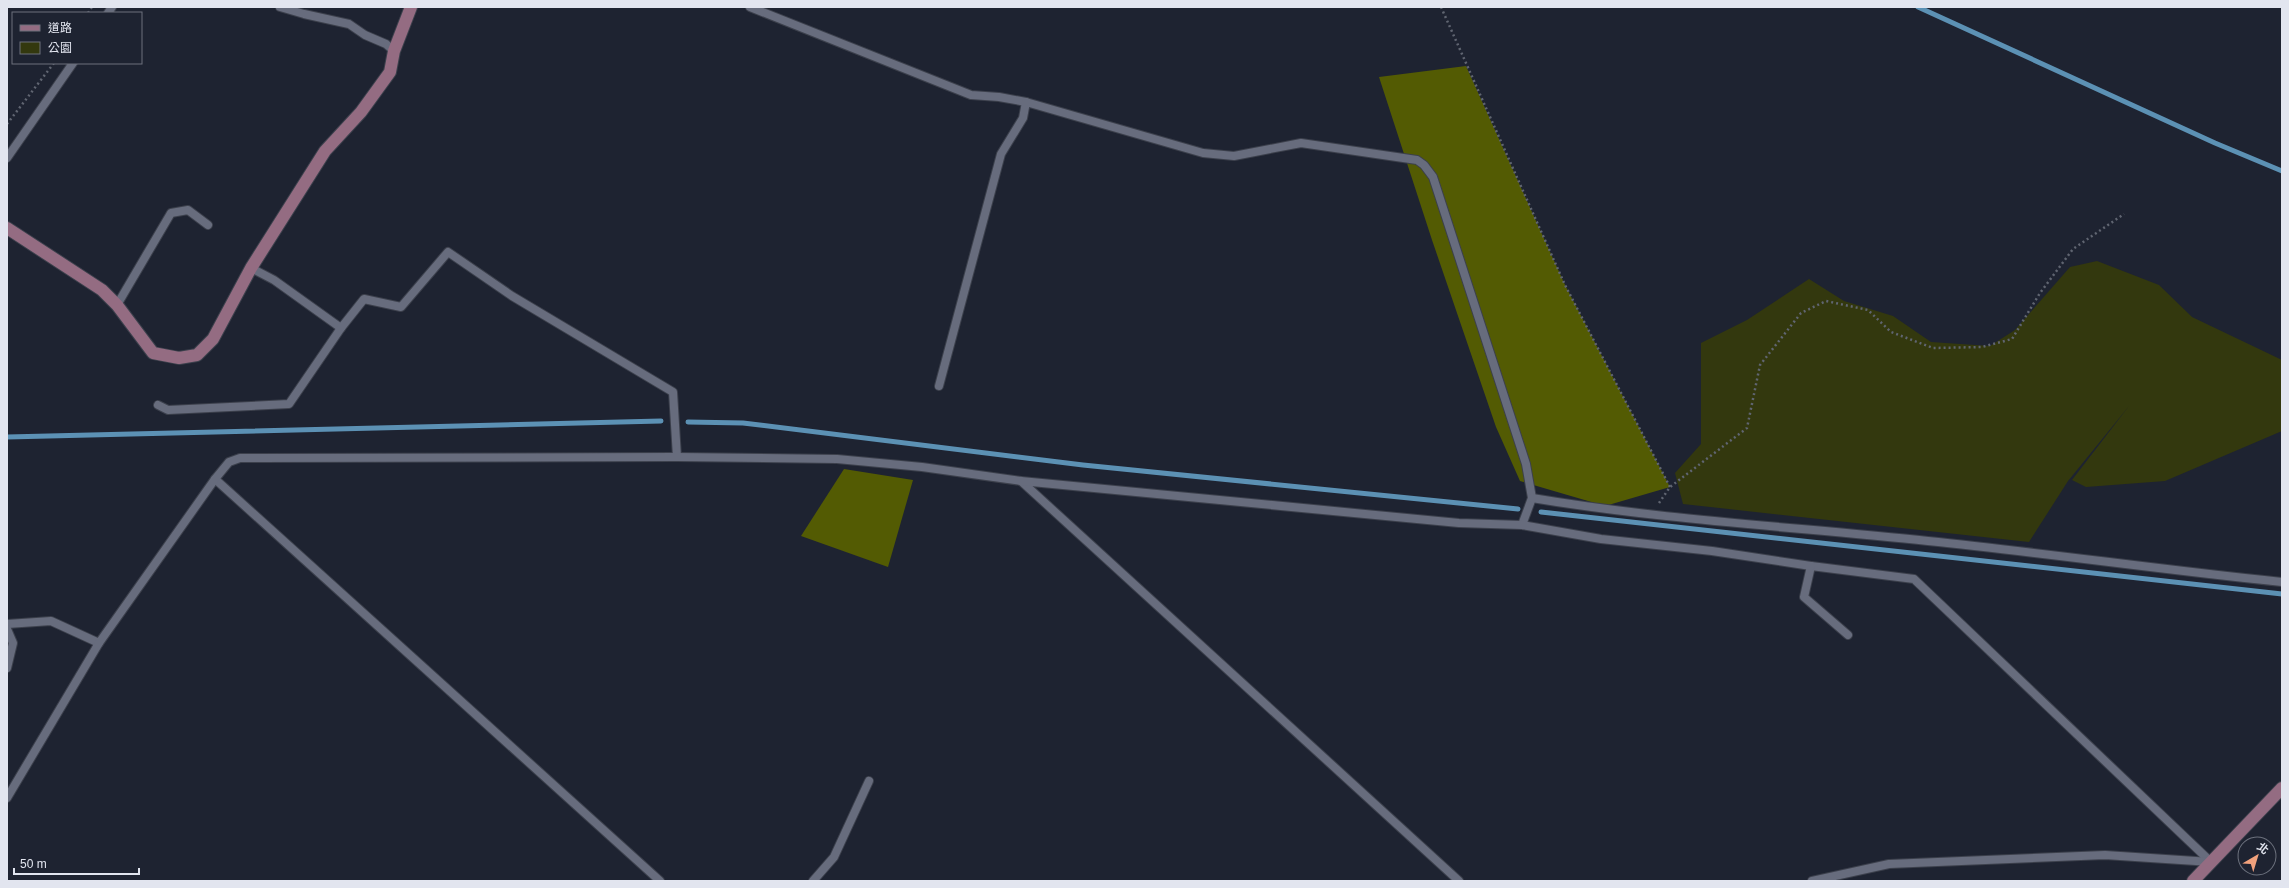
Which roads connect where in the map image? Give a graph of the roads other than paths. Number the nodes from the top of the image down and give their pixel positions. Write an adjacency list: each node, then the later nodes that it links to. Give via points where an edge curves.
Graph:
1 (280, 7): 4 (lane, via 349,24 386,44)
2 (412, 7): 4 (street)
3 (750, 7): 6 (lane, via 970,95)
4 (394, 52): 10 (street, via 390,72 361,112 325,151)
5 (72, 64): 7 (lane)
6 (1026, 102): 13 (lane, via 1023,118 1001,154); 18 (lane, via 1202,153 1234,156 1301,143 1417,160 1424,165 1433,177 1516,430)
7 (7, 158)
8 (208, 225): 11 (lane, via 188,210 171,213)
9 (7, 228): 11 (street, via 102,290)
10 (251, 268): 11 (street, via 213,339 197,355 180,358 153,353); 12 (lane, via 274,280)
11 (117, 304)
12 (341, 328): 14 (lane, via 289,404 168,410); 15 (lane, via 364,299 401,307 448,252 512,296 673,392)
13 (939, 386)
14 (158, 405)
15 (677, 456): 16 (lane, via 240,458 229,462); 17 (lane, via 837,459)
16 (215, 479): 25 (lane); 31 (lane)
17 (1021, 480): 19 (lane, via 1459,523); 33 (lane)
18 (1532, 498): 19 (lane); 21 (lane, via 1585,507 1746,525 1928,541)
19 (1522, 525): 20 (lane, via 1601,539 1712,551)
20 (1811, 566): 24 (lane, via 1804,597); 30 (lane, via 1914,578)
21 (2282, 582)
22 (7, 624): 25 (lane, via 51,621)
23 (7, 629): 26 (lane, via 13,643)
24 (1848, 635)
25 (99, 643): 29 (lane)
26 (7, 668)
27 (869, 781): 32 (lane, via 834,857)
28 (2282, 788): 30 (street)
29 (7, 798)
30 (2211, 862): 34 (lane, via 2106,855 1889,864); 35 (street)
31 (660, 881)
32 (813, 881)
33 (1459, 881)
34 (1812, 881)
35 (2193, 881)

